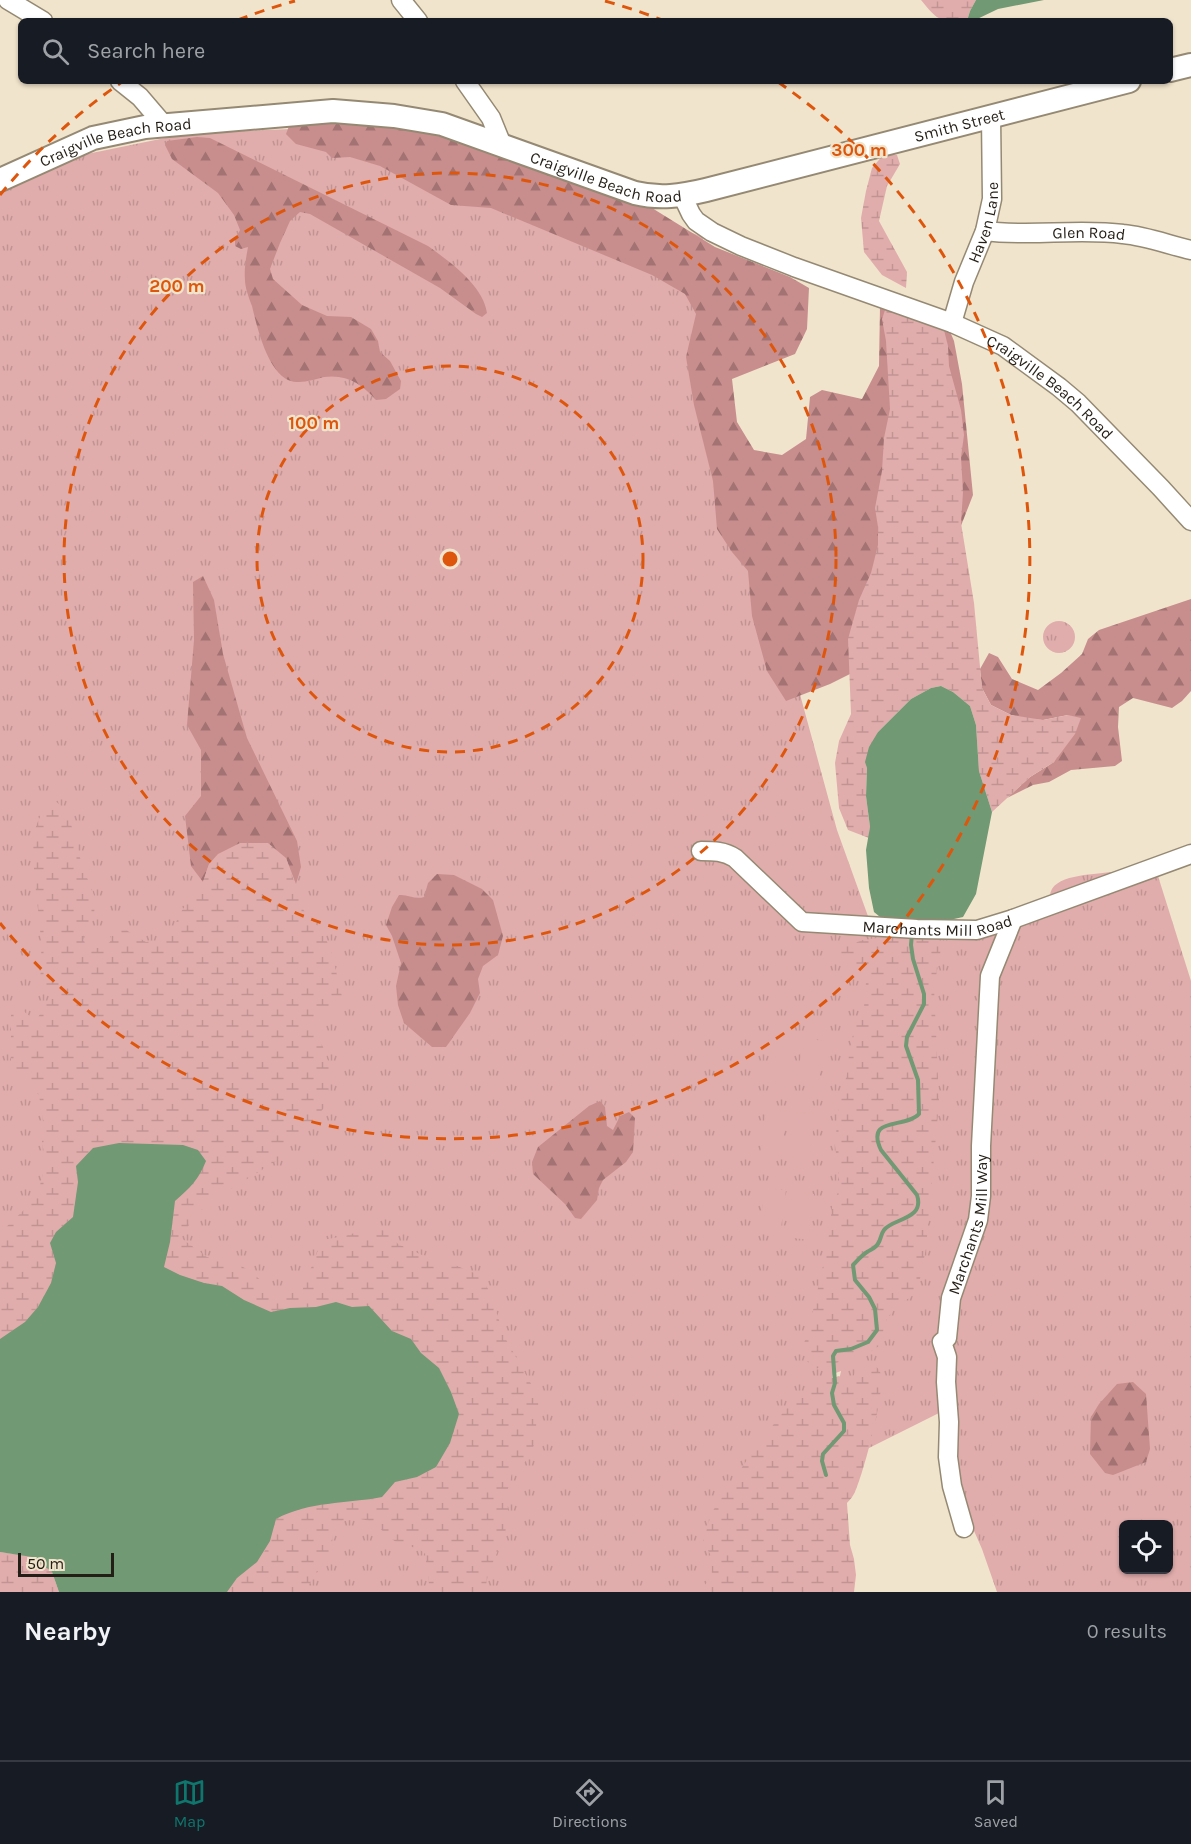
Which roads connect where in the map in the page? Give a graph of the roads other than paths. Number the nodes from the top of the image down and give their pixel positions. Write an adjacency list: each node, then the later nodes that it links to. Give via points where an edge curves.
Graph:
1 (8, 0): 3 (street)
2 (401, 0): 4 (street)
3 (38, 18)
4 (416, 18)
5 (1191, 65): 6 (main road)
6 (1173, 69)
7 (124, 84): 11 (street)
8 (467, 84): 12 (street, via 491,118)
9 (1117, 84): 10 (main road, Smith Street)
10 (991, 116): 14 (main road, Smith Street); 15 (street, Haven Lane, via 992,200)
11 (165, 125): 12 (main road, Craigville Beach Road, via 365,112 442,124); 13 (main road, Craigville Beach Road, via 93,138)
12 (502, 145): 14 (main road, Craigville Beach Road, via 635,193)
13 (0, 180)
14 (682, 195): 17 (street, Craigville Beach Road, via 696,221 741,246)
15 (985, 231): 16 (street, Glen Road, via 1123,233); 17 (street, Haven Lane)
16 (1191, 250)
17 (952, 323): 18 (street, Craigville Beach Road, via 1003,346 1059,387)
18 (1191, 521)
19 (701, 850): 22 (street, Marchants Mill Road, via 716,850 735,858 801,922)
20 (1191, 854): 21 (street, Marchants Mill Road)
21 (1013, 919): 22 (street, Marchants Mill Road); 23 (street, Marchants Mill Way)
22 (977, 930): 23 (street)
23 (999, 952): 24 (street, Marchants Mill Way, via 990,976 978,1220 951,1298 947,1338 942,1342 947,1357 948,1457)
24 (964, 1528)

